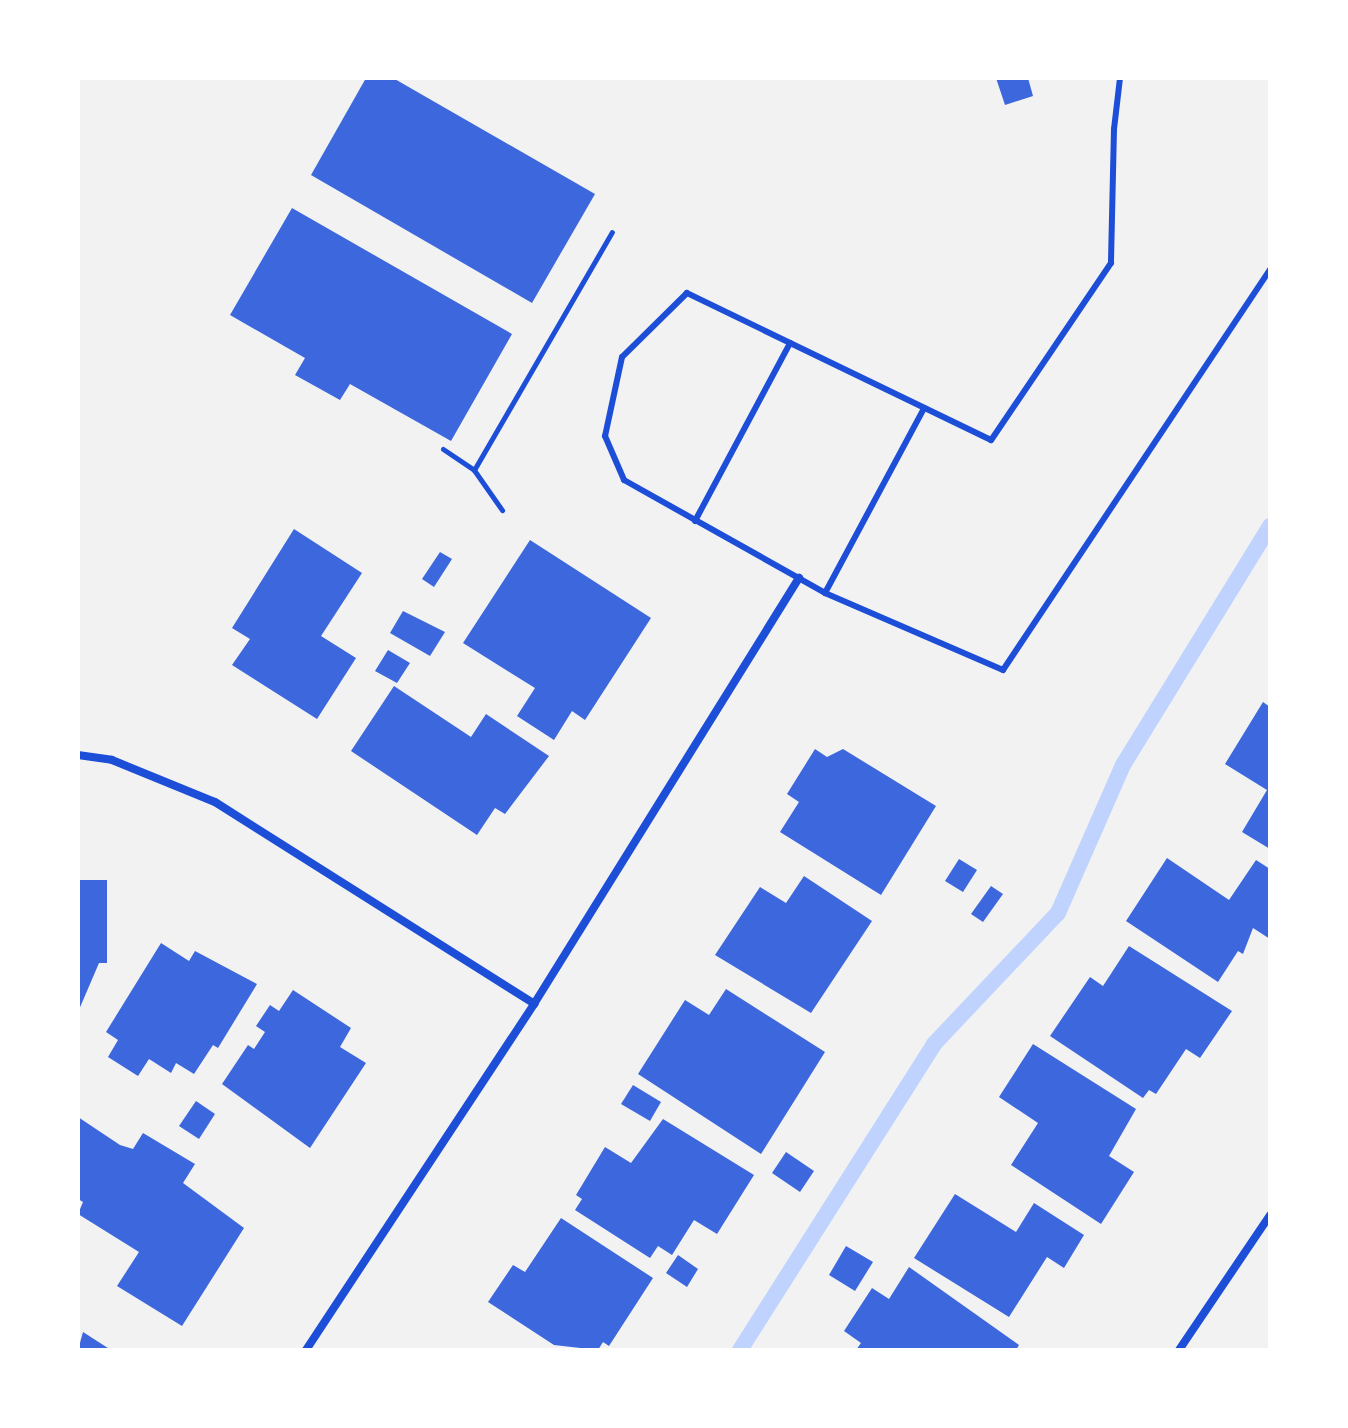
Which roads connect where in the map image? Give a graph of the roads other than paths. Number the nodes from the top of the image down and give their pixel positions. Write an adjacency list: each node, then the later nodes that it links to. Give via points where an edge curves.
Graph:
1 (1120, 78): 4 (lane, via 1111,263 991,440)
2 (1270, 269): 7 (lane, via 1003,670)
3 (790, 343): 4 (lane); 5 (lane); 5 (lane, via 687,293 622,357 605,436 624,480)
4 (924, 408): 7 (lane)
5 (695, 521): 6 (lane)
6 (799, 578): 7 (lane); 9 (street)
7 (825, 593)
8 (78, 755): 9 (street, via 112,760 215,802)
9 (534, 1004): 11 (street)
10 (1270, 1215): 12 (street)
11 (306, 1350)
12 (1179, 1350)

